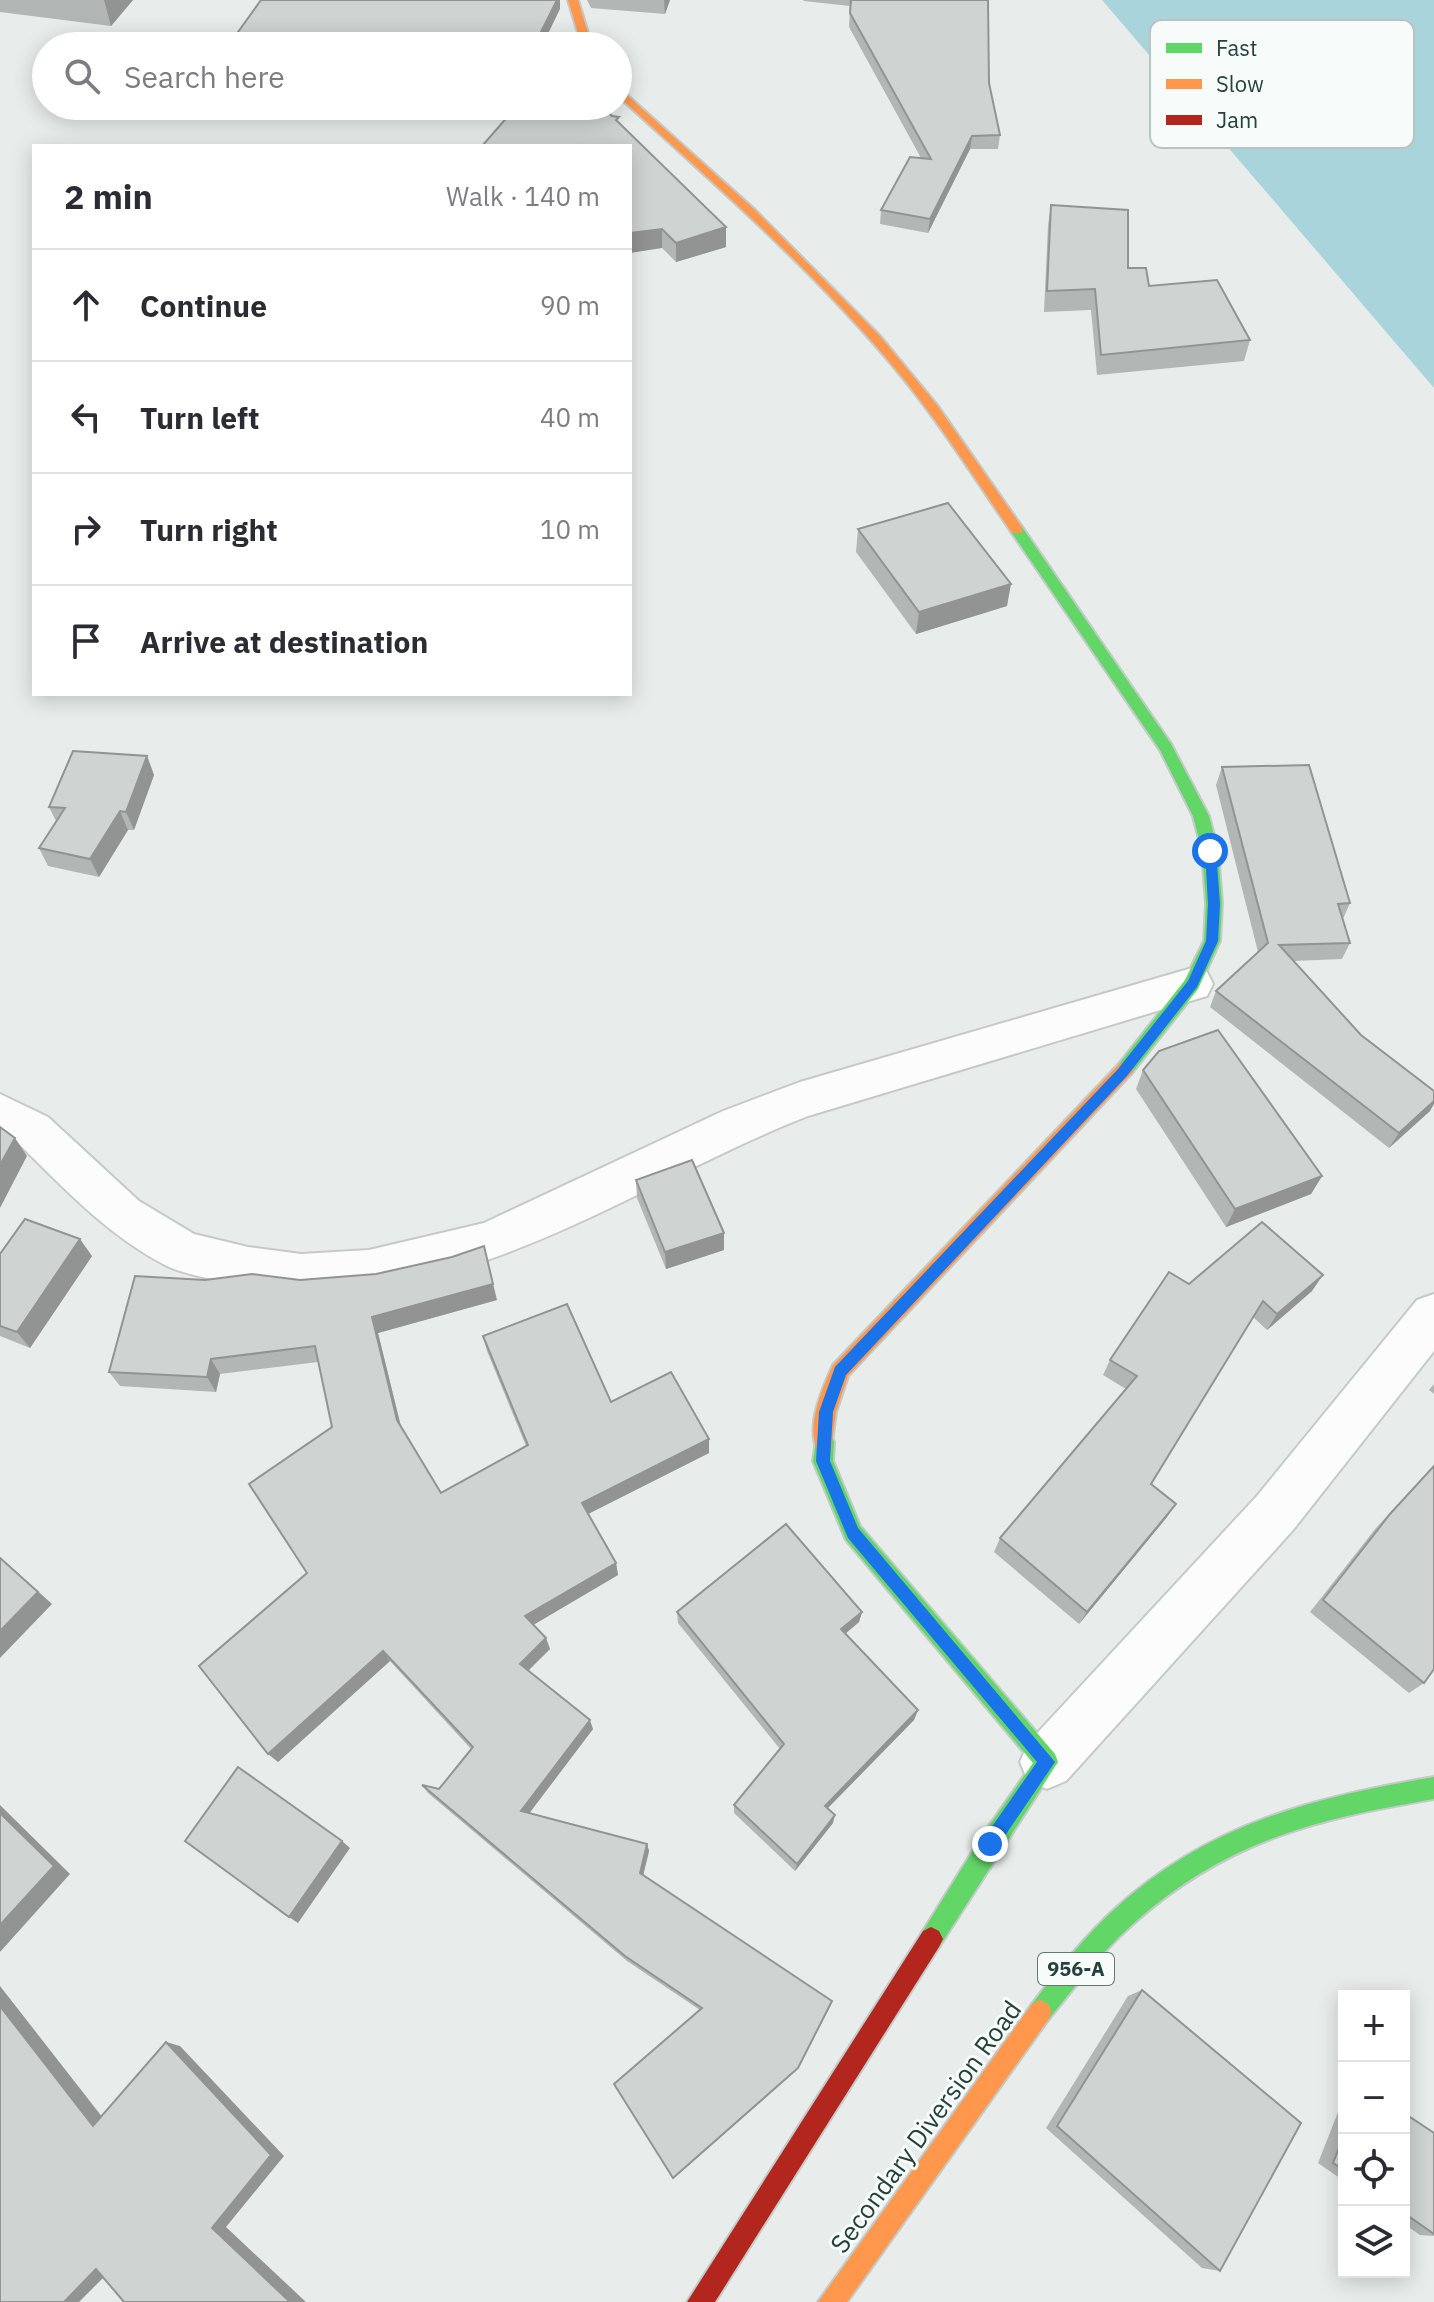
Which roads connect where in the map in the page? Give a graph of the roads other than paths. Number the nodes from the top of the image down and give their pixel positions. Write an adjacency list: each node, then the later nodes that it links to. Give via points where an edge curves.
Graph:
1 (573, 0): 2 (street)
2 (583, 32)
3 (632, 103): 4 (street, via 771,232 934,409 1158,736 1201,816 1210,851 1212,941)
4 (1192, 984): 5 (street, via 800,1100 491,1241 369,1270 301,1274 184,1252 123,1215 33,1130); 7 (street, via 1122,1072 840,1371 826,1412 823,1461 853,1533)
5 (0, 1112)
6 (1434, 1315): 7 (street, via 1275,1513)
7 (1047, 1762): 9 (street)
8 (1434, 1788): 10 (street, Secondary Diversion Road / 956-A, via 1327,1808 1256,1831 1194,1860 1139,1900 1020,2038)
9 (700, 2302)
10 (831, 2302)

